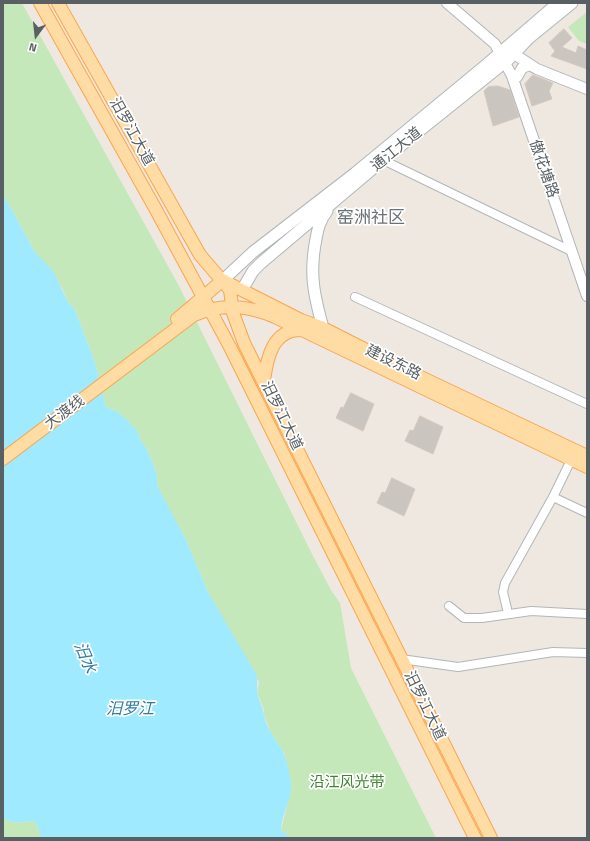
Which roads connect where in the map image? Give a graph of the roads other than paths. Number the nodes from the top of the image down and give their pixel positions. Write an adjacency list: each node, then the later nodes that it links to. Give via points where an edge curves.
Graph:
1 (40, 3): 18 (main road, 汨罗江大道)
2 (58, 3): 16 (main road, 汨罗江大道, via 200,255)
3 (447, 3): 7 (street, 傲花塘路)
4 (456, 3): 7 (street)
5 (558, 3): 7 (main road, 通江大道)
6 (572, 3): 7 (main road, 通江大道)
7 (506, 51): 8 (street); 9 (street); 10 (street); 12 (main road, 通江大道); 14 (street, 傲花塘路, via 512,76)
8 (537, 69): 9 (street, via 530,65 522,68); 11 (street)
9 (517, 77): 15 (street)
10 (587, 82)
11 (587, 88)
12 (380, 157): 13 (main road, 通江大道); 14 (street); 16 (main road, 通江大道, via 253,252)
13 (332, 203): 17 (main road, 通江大道, via 261,263); 23 (main road, via 320,220 312,268 315,296)
14 (571, 251): 19 (street, 傲花塘路)
15 (587, 277)
16 (223, 280): 17 (main road, 建设东路); 18 (main road); 21 (main road, 汨罗江大道, via 231,293)
17 (242, 290): 21 (main road, 通江大道); 23 (main road, 建设东路, via 301,320)
18 (202, 296): 22 (main road, 汨罗江大道); 25 (main road)
19 (587, 296)
20 (355, 297): 27 (street)
21 (232, 306): 22 (main road, 建设东路); 24 (main road, 建设东路, via 260,311); 26 (main road, 汨罗江大道, via 237,326)
22 (210, 310): 25 (main road, 建设东路, via 194,315); 40 (main road, 汨罗江大道)
23 (323, 328): 29 (main road, 建设东路)
24 (302, 330): 26 (main road, via 292,330 278,338 266,366); 31 (main road, 建设东路)
25 (126, 365): 28 (main road); 30 (main road, 大渡线)
26 (264, 382): 39 (main road, 汨罗江大道)
27 (587, 404)
28 (3, 455)
29 (587, 456)
30 (3, 459)
31 (570, 460): 32 (main road, 建设东路); 33 (street)
32 (587, 467)
33 (553, 497): 34 (street); 36 (street, via 505,583 503,592)
34 (587, 513)
35 (449, 606): 36 (street, via 464,618 482,618)
36 (508, 613): 37 (street, via 531,611)
37 (587, 614)
38 (587, 654): 39 (street, via 553,652 458,667)
39 (401, 659): 41 (main road, 汨罗江大道)
40 (475, 838)
41 (491, 838)

